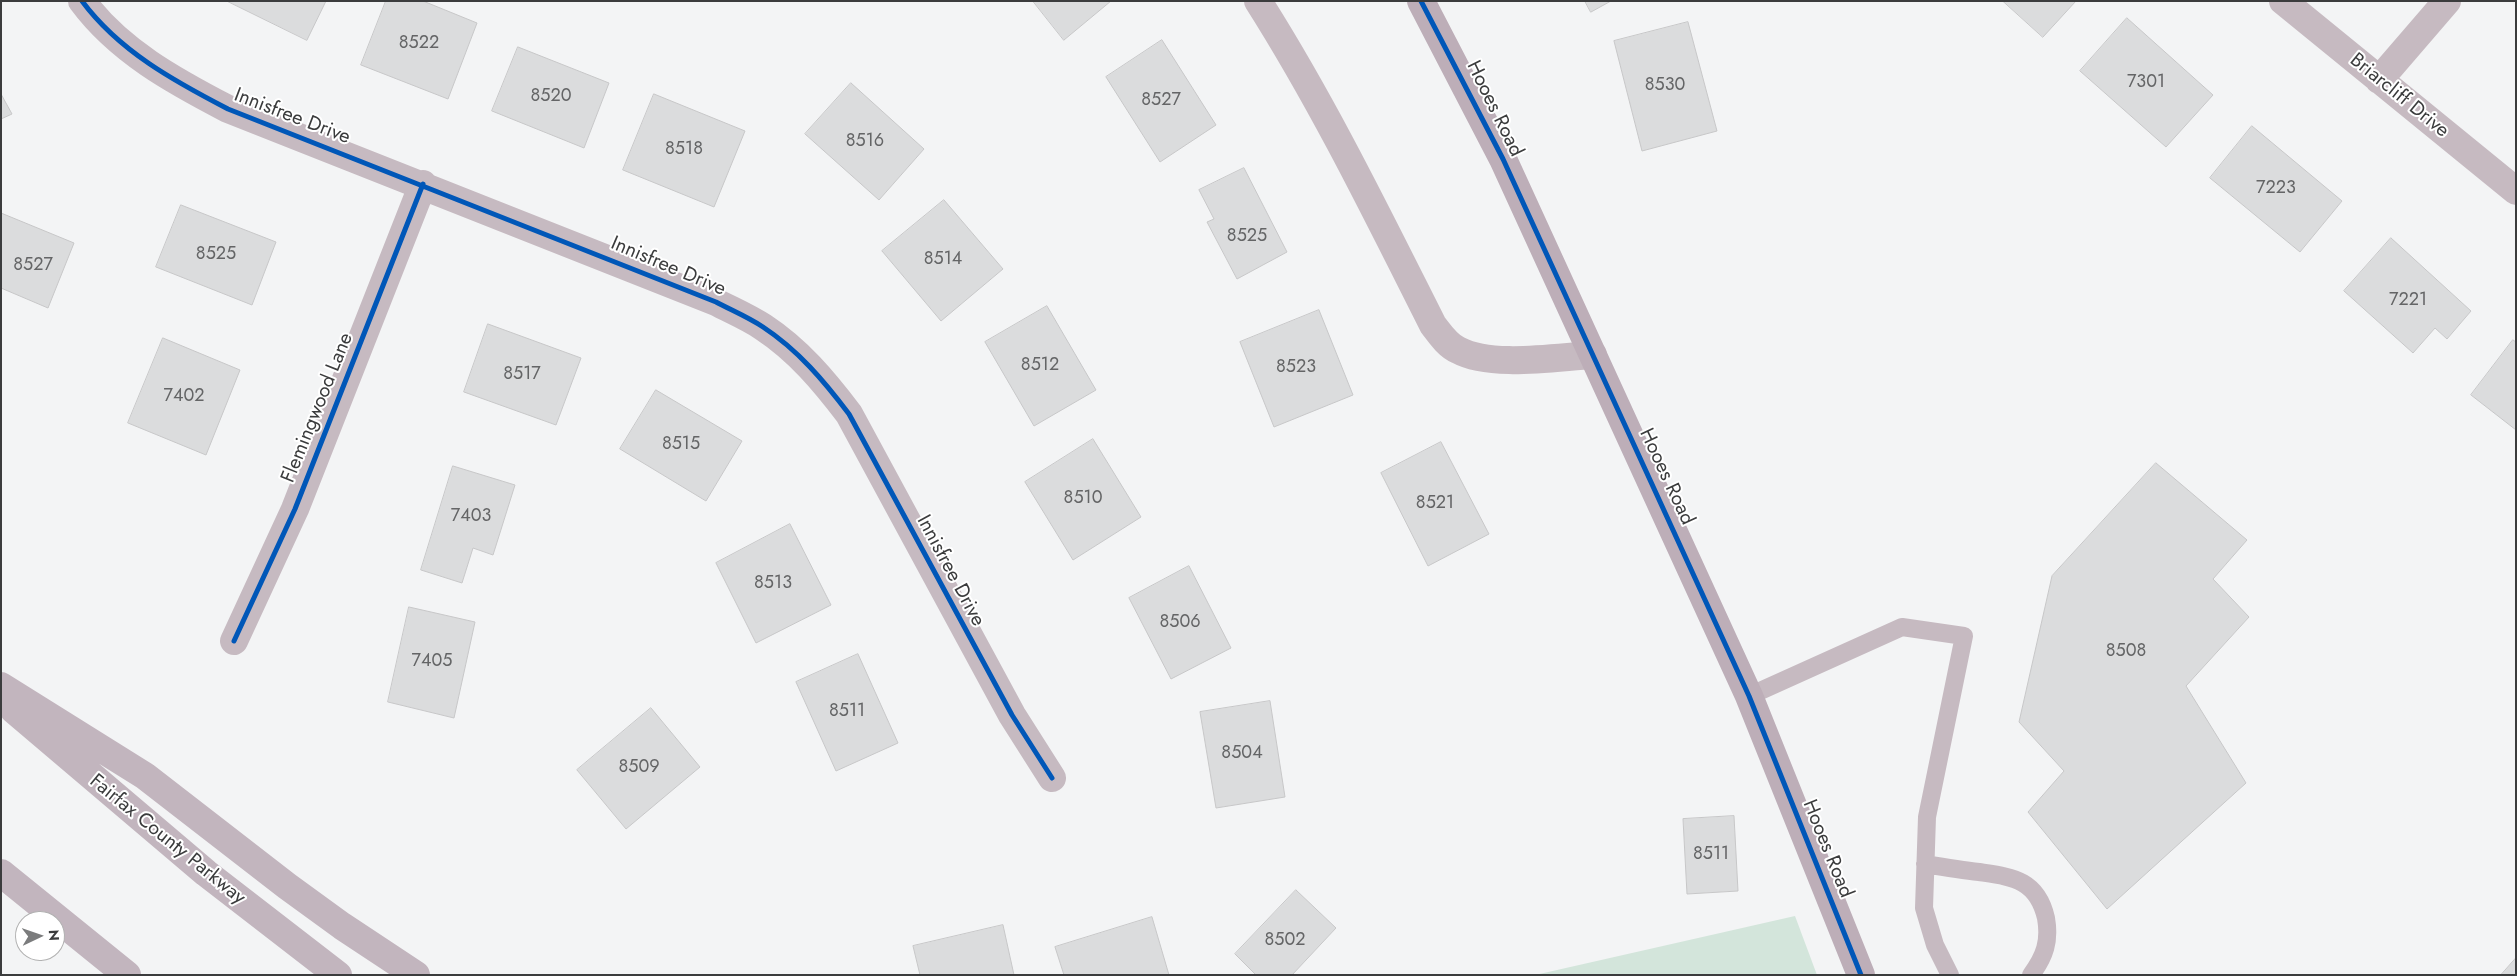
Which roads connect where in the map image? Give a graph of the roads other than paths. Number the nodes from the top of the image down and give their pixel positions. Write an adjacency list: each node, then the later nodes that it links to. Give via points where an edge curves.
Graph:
1 (82, 1): 7 (street, Innisfree Drive, via 127,48 172,80 228,109)
2 (1258, 1): 9 (street, via 1299,67 1442,338 1457,350 1487,358)
3 (1422, 1): 9 (street, Hooes Road, via 1503,159)
4 (2283, 1): 6 (street, Briarcliff Drive)
5 (2447, 1): 6 (street)
6 (2379, 80): 8 (street, Briarcliff Drive)
7 (423, 184): 10 (street, Flemingwood Lane, via 294,509); 14 (street, Innisfree Drive, via 716,302 763,327 800,355 849,414 1012,715)
8 (2516, 191)
9 (1593, 355): 12 (street, Hooes Road)
10 (234, 641)
11 (1, 686): 19 (highway, via 145,776 287,886)
12 (1749, 696): 15 (lane, via 1902,627 1964,636 1927,817); 20 (street, Hooes Road)
13 (1, 698): 18 (highway, Fairfax County Parkway, via 206,874)
14 (1052, 778)
15 (1926, 864): 21 (lane, via 1924,908); 22 (lane, via 2010,876 2029,886 2042,903 2048,930 2043,958)
16 (1, 873): 17 (highway)
17 (127, 975)
18 (338, 975)
19 (416, 975)
20 (1861, 975)
21 (1950, 975)
22 (2031, 975)

